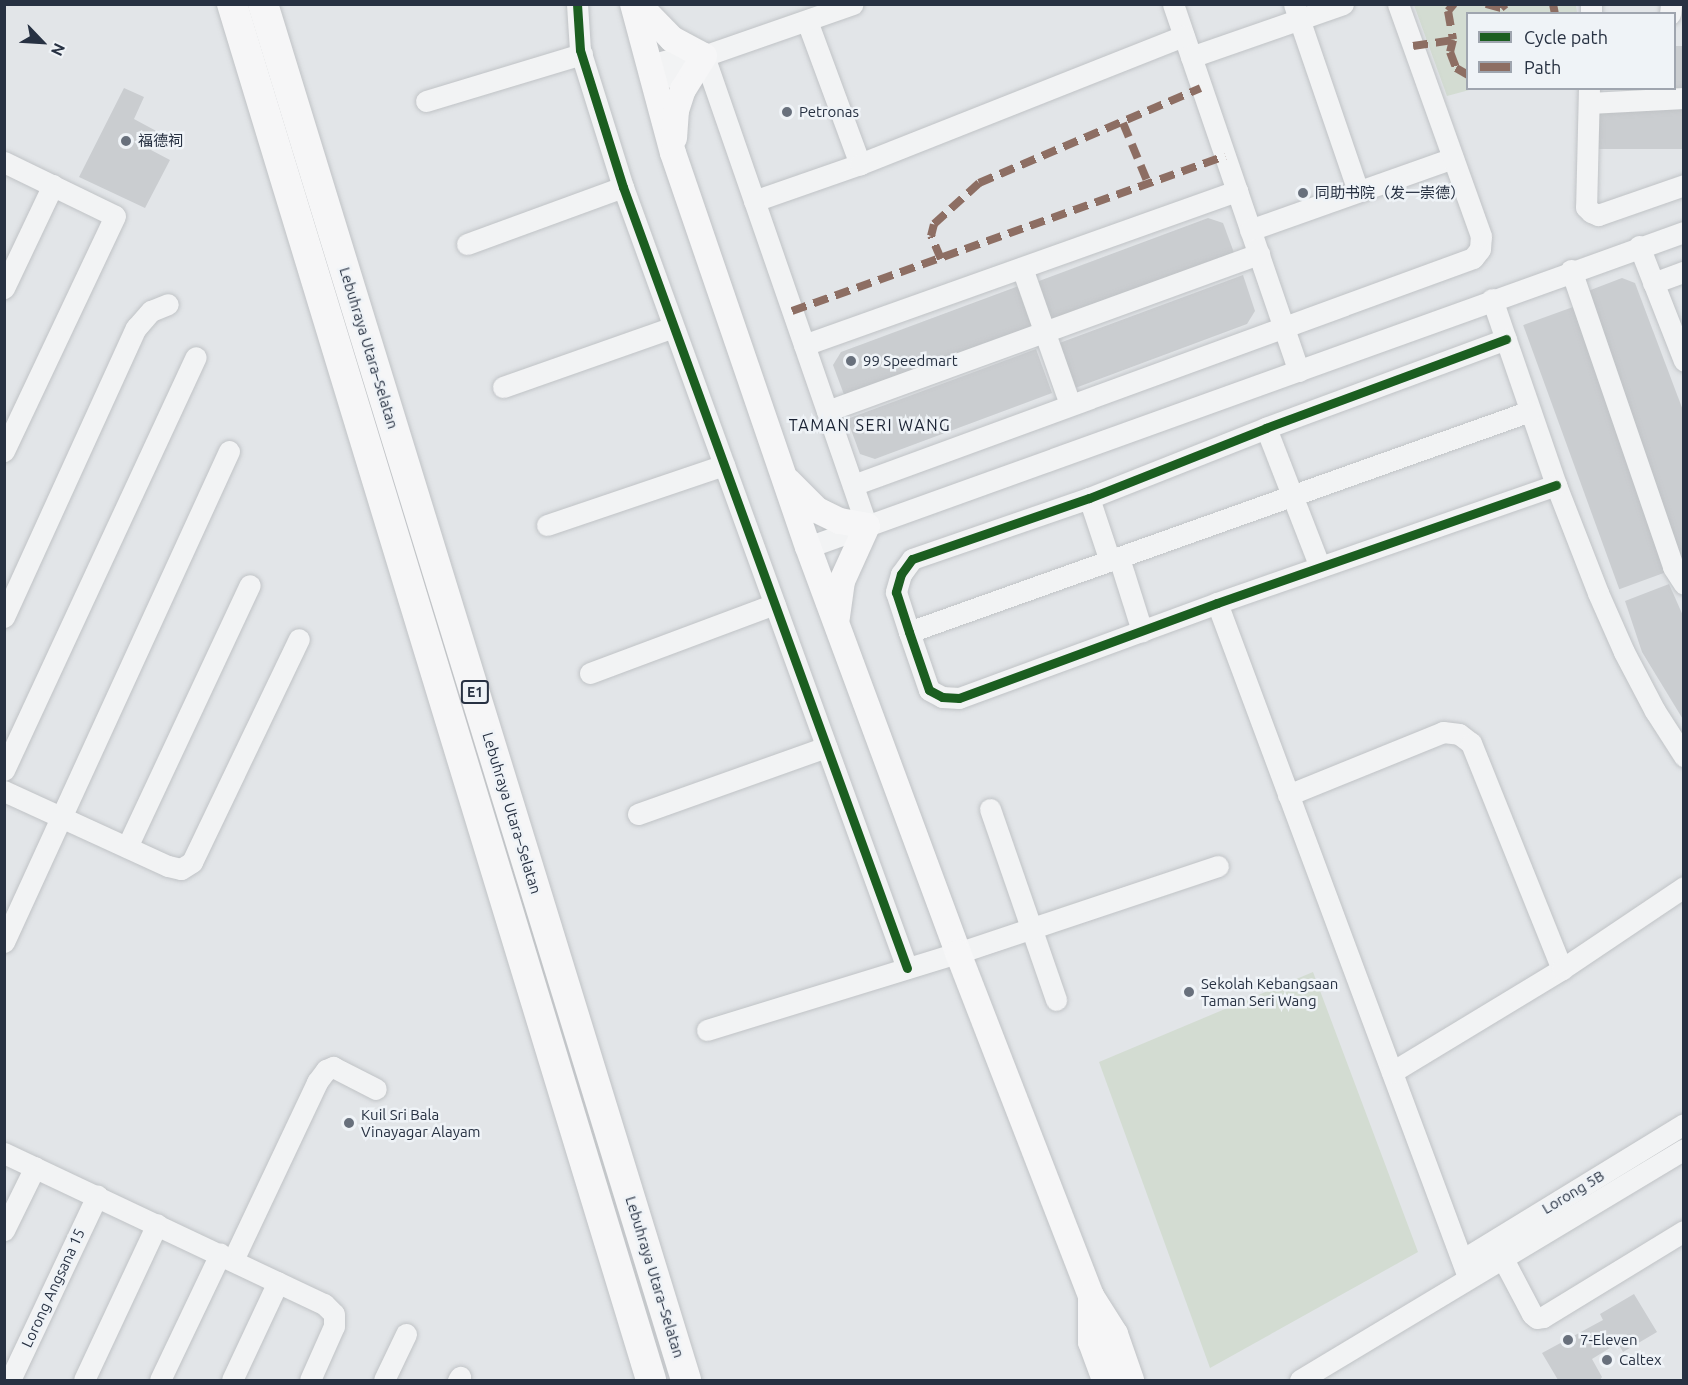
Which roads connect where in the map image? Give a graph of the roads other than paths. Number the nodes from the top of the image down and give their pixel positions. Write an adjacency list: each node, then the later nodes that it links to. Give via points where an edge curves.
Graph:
1 (232, 4): 118 (highway, Lebuhraya Utara–Selatan / E1)
2 (263, 4): 119 (highway, Lebuhraya Utara–Selatan / E1)
3 (577, 4): 13 (street)
4 (633, 4): 16 (main road)
5 (638, 4): 15 (main road, via 672,39)
6 (853, 4): 11 (street)
7 (1173, 4): 12 (street)
8 (1343, 4): 10 (street)
9 (1398, 4): 21 (street)
10 (1297, 12): 14 (street); 28 (street)
11 (807, 21): 15 (street); 23 (street)
12 (1184, 36): 14 (street); 23 (street)
13 (582, 54): 19 (street); 26 (street)
14 (1191, 57): 27 (street)
15 (698, 58): 16 (street, via 676,58); 20 (main road, via 676,110); 29 (street)
16 (652, 73): 20 (main road)
17 (1589, 96): 18 (street); 25 (street, via 1587,207 1591,213 1598,215)
18 (1683, 98)
19 (426, 101)
20 (673, 153): 58 (main road)
21 (1453, 158): 28 (street); 42 (street, via 1481,236 1480,249 1473,258)
22 (4, 162): 24 (street)
23 (860, 164): 29 (street)
24 (53, 185): 39 (street); 55 (street, via 115,216)
25 (1683, 186)
26 (622, 188): 32 (street); 43 (street)
27 (1237, 191): 30 (street); 35 (street)
28 (1358, 191): 30 (street)
29 (754, 201): 46 (street)
30 (1250, 230): 34 (street)
31 (1683, 232): 33 (street)
32 (467, 244)
33 (1639, 246): 36 (street); 38 (street)
34 (1259, 254): 42 (street); 44 (street)
35 (1022, 268): 44 (street); 46 (street)
36 (1570, 270): 40 (street); 68 (street)
37 (1683, 272): 38 (street)
38 (1653, 283): 47 (street)
39 (4, 288)
40 (1492, 299): 45 (street); 49 (street)
41 (168, 304): 72 (street, via 151,311 136,328)
42 (1283, 326): 49 (street); 51 (street)
43 (673, 327): 50 (street); 57 (street)
44 (1045, 333): 51 (street); 52 (street)
45 (1506, 339): 53 (street); 54 (street)
46 (804, 345): 52 (street)
47 (1682, 352)
48 (196, 357): 80 (street)
49 (1299, 371): 64 (street)
50 (503, 387)
51 (1070, 404): 59 (street)
52 (827, 411): 59 (street)
53 (1530, 411): 60 (street); 61 (street)
54 (1266, 428): 61 (street); 62 (street)
55 (4, 451)
56 (228, 451): 85 (street)
57 (724, 465): 63 (street); 71 (street)
58 (783, 476): 64 (main road, via 817,510 840,521); 65 (main road)
59 (853, 484): 64 (street)
60 (1556, 485): 67 (street); 79 (street, via 1624,652 1654,711)
61 (1291, 496): 66 (street); 67 (street)
62 (1089, 498): 66 (street); 75 (street, via 912,559 901,574 896,592)
63 (546, 525)
64 (867, 526): 65 (street); 73 (main road, via 844,573)
65 (808, 547): 73 (main road)
66 (1115, 559): 74 (street); 75 (street)
67 (1320, 567): 70 (street)
68 (1680, 571)
69 (250, 585): 86 (street)
70 (1217, 603): 74 (street); 82 (street)
71 (775, 604): 77 (street); 78 (street)
72 (4, 617)
73 (837, 621): 91 (main road)
74 (1142, 631): 75 (street, via 958,698 942,697 929,690)
75 (909, 632)
76 (299, 639): 86 (street, via 192,862 181,869)
77 (590, 674)
78 (826, 747): 84 (street); 92 (street)
79 (1683, 756)
80 (4, 770)
81 (4, 791): 85 (street)
82 (1288, 795): 93 (street, via 1443,732 1459,734 1471,743); 96 (street)
83 (990, 809): 89 (street)
84 (638, 814)
85 (62, 818): 86 (street); 90 (street)
86 (127, 847)
87 (1218, 866): 89 (street)
88 (1683, 887): 93 (street)
89 (1031, 928): 91 (street); 94 (street)
90 (4, 942)
91 (958, 952): 92 (street); 110 (main road)
92 (907, 968): 95 (street)
93 (1562, 969): 96 (street)
94 (1056, 1000)
95 (707, 1030)
96 (1392, 1072): 108 (street)
97 (376, 1089): 106 (street, via 333,1067 321,1076)
98 (1683, 1124): 108 (street, Lorong 5B)
99 (1683, 1149): 107 (street)
100 (4, 1153): 101 (street)
101 (35, 1167): 102 (street); 104 (street)
102 (97, 1196): 103 (street); 112 (street, Lorong Angsana 15)
103 (157, 1224): 106 (street); 113 (street)
104 (4, 1230)
105 (1683, 1231): 107 (street, via 1537,1318)
106 (226, 1257): 109 (street); 114 (street)
107 (1502, 1257): 108 (street)
108 (1465, 1268): 122 (street)
109 (278, 1282): 115 (street); 116 (street, via 324,1304 334,1314 334,1326)
110 (1091, 1296): 120 (main road, via 1091,1342); 121 (main road, via 1115,1334)
111 (406, 1334): 117 (street)
112 (10, 1380)
113 (84, 1380)
114 (160, 1380)
115 (232, 1380)
116 (310, 1380)
117 (384, 1380)
118 (651, 1380)
119 (686, 1380)
120 (1105, 1380)
121 (1131, 1380)
122 (1300, 1380)

